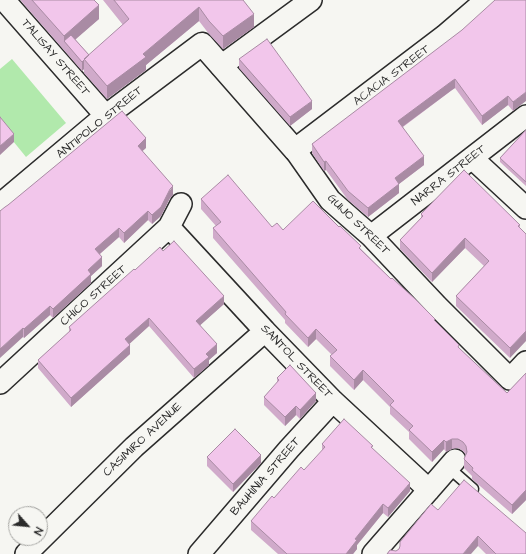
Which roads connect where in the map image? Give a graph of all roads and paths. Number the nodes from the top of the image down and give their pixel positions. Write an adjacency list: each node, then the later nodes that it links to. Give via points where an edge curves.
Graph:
1 (4, 0): 6 (street, TALISAY STREET)
2 (311, 0): 5 (street)
3 (487, 0): 8 (street, ACACIA STREET, via 445,36)
4 (202, 44): 5 (street, GUIJO STREET); 6 (street, ANTIPOLO STREET)
5 (222, 66): 8 (street, GUIJO STREET)
6 (106, 116): 11 (street, ANTIPOLO STREET)
7 (526, 116): 9 (street, NARRA STREET)
8 (295, 150): 14 (street, GUIJO STREET, via 330,200)
9 (472, 158): 12 (street); 14 (street, NARRA STREET)
10 (181, 204): 13 (street, CHICO STREET)
11 (0, 205)
12 (526, 208)
13 (170, 228): 15 (street, SANTOL STREET); 17 (street, CHICO STREET)
14 (371, 236): 16 (street, GUIJO STREET, via 510,379)
15 (265, 331): 18 (street, SANTOL STREET); 23 (street, CASIMIRO AVENUE, via 134,447)
16 (526, 362)
17 (0, 383)
18 (333, 400): 20 (street, SANTOL STREET); 24 (street, BAUHINIA STREET)
19 (452, 463): 20 (street); 21 (lane)
20 (429, 490): 22 (street)
21 (478, 493)
22 (381, 549)
23 (26, 554)
24 (199, 554)

